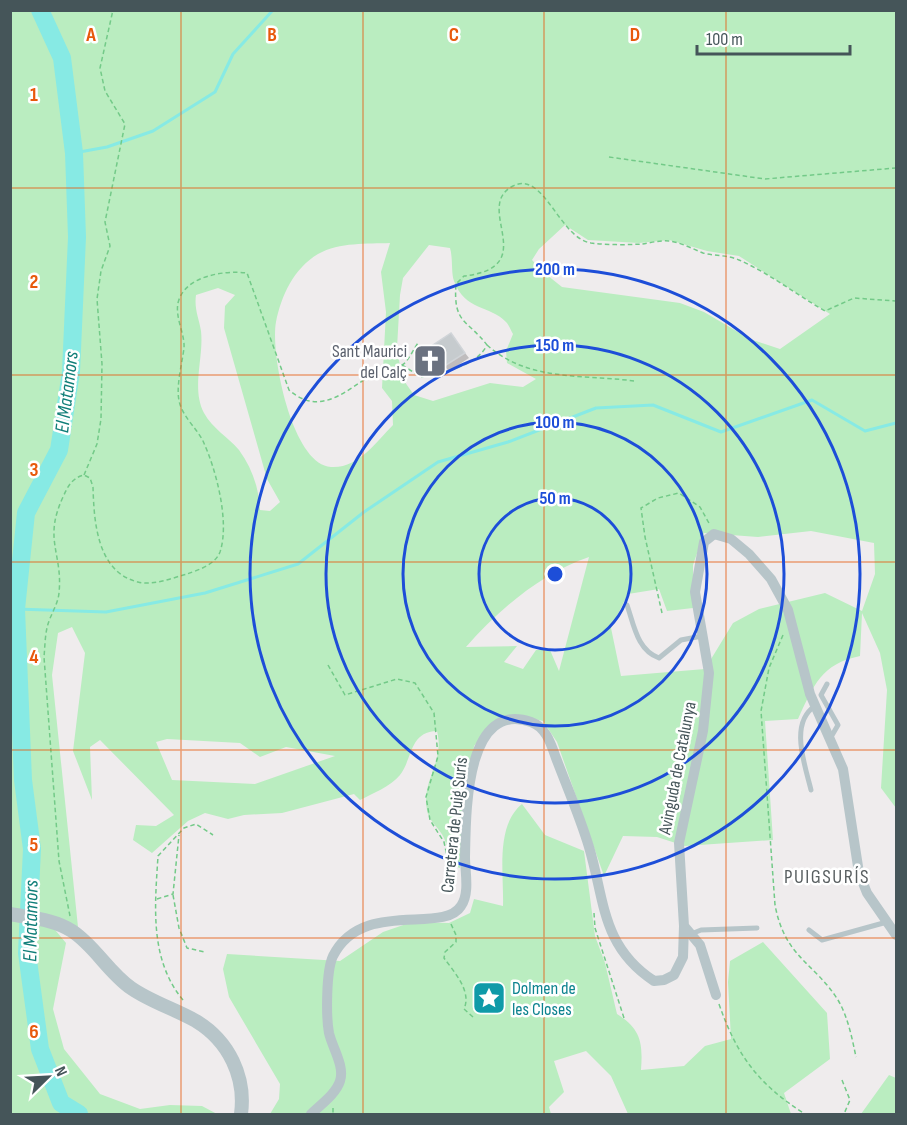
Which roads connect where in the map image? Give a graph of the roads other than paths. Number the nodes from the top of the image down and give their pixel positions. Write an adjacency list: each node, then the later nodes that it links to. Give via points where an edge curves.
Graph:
1 (627, 605): 2 (lane, via 640,644 650,655 659,658 681,640)
2 (703, 635): 4 (street, Avinguda de Catalunya, via 695,584 704,542 714,534 731,538 777,588 792,621); 10 (street, Avinguda de Catalunya, via 709,673 706,714 679,843)
3 (826, 684): 5 (lane, via 821,695 838,725)
4 (815, 706): 5 (street); 6 (lane, via 808,710 801,728)
5 (831, 737): 8 (street, via 846,781 857,867 867,893)
6 (811, 790)
7 (10, 914): 15 (street, via 36,918 73,932 130,988 195,1021 216,1037 230,1055 241,1081)
8 (887, 922): 11 (lane, via 822,940); 12 (street)
9 (757, 928): 10 (lane)
10 (688, 930): 13 (street, Avinguda de Catalunya, via 678,970 659,982); 14 (street, via 705,957)
11 (809, 930)
12 (897, 935)
13 (649, 977): 16 (street, Carretera de Puig Surís, via 608,927 581,824 550,741 536,724 515,719 502,721 487,731 480,742 469,807 462,905 447,915 382,920 360,930 336,951 330,971 328,1023 341,1077 338,1086)
14 (716, 995)
15 (241, 1114)
16 (311, 1114)

